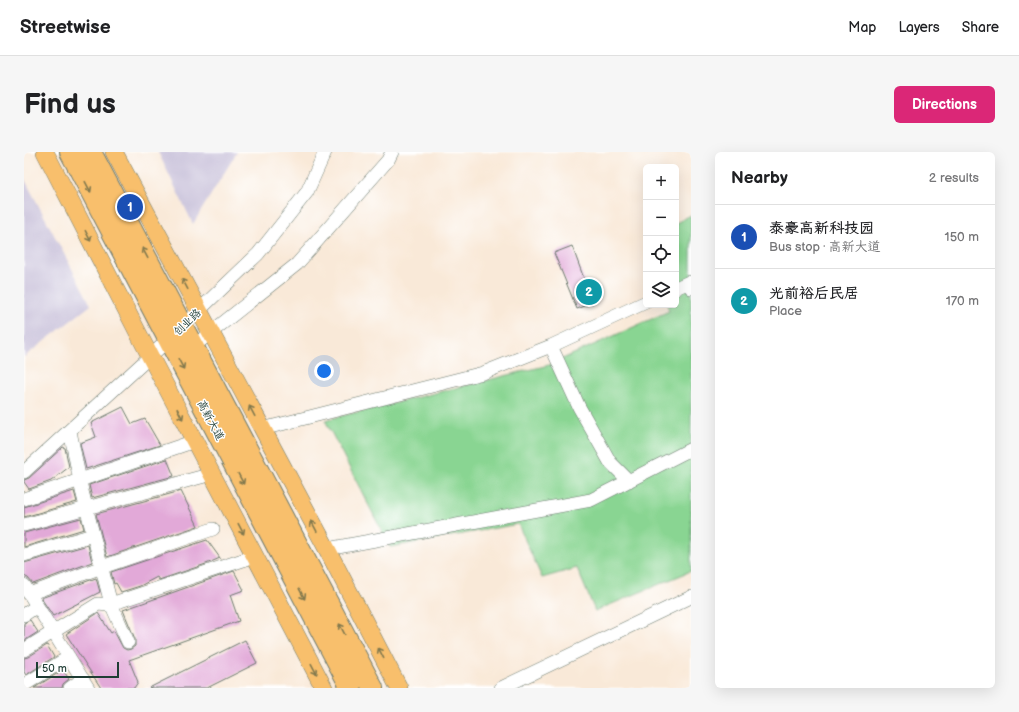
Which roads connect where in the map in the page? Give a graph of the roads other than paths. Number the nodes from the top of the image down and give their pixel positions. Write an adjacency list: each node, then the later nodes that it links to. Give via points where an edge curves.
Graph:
1 (45, 152): 16 (main road, one-way to 16)
2 (70, 152): 13 (highway, 高新大道, one-way to 13)
3 (91, 152): 11 (highway, 高新大道, one-way to 3)
4 (114, 152): 10 (main road, one-way to 4)
5 (325, 152): 10 (street, 创业路, via 307,192 258,254)
6 (392, 152): 12 (street, 创业路, via 388,160 297,264)
7 (679, 286): 8 (street, via 688,282)
8 (691, 288)
9 (643, 303): 15 (street)
10 (199, 311): 11 (street, 创业路); 12 (main road)
11 (183, 326): 13 (street, 创业路); 14 (highway, 高新大道)
12 (210, 333): 14 (street, 创业路); 17 (main road, one-way to 12)
13 (168, 340): 16 (street, 创业路); 47 (highway, 高新大道, one-way to 47)
14 (194, 346): 48 (highway, 高新大道, one-way to 14)
15 (551, 346): 17 (street, via 483,373); 24 (street, via 579,407 610,462)
16 (150, 356): 18 (street, 创业路); 19 (main road, one-way to 19)
17 (262, 429): 30 (main road, one-way to 17)
18 (70, 431): 21 (street, 创业路); 23 (street)
19 (195, 441): 22 (main road); 23 (street)
20 (691, 449): 24 (street)
21 (24, 472)
22 (212, 474): 26 (street); 32 (main road, one-way to 32)
23 (80, 480): 25 (street); 26 (street)
24 (629, 481): 30 (street, via 591,500)
25 (24, 499)
26 (86, 508): 27 (street); 29 (street)
27 (24, 525)
28 (212, 529): 33 (street)
29 (93, 535): 31 (street); 33 (street)
30 (327, 549): 49 (main road, one-way to 30)
31 (24, 555)
32 (255, 556): 36 (street); 46 (main road, one-way to 46)
33 (102, 567): 34 (street); 36 (street)
34 (27, 590): 37 (street)
35 (691, 597): 50 (street)
36 (111, 604): 39 (street, via 98,604); 40 (street)
37 (37, 606): 38 (street); 39 (street)
38 (24, 615)
39 (53, 632): 41 (street); 42 (street)
40 (128, 642)
41 (24, 650)
42 (69, 657): 43 (street); 44 (street)
43 (26, 684)
44 (86, 684): 45 (street)
45 (70, 688)
46 (324, 688)
47 (351, 688)
48 (373, 688)
49 (399, 688)
50 (501, 688)

